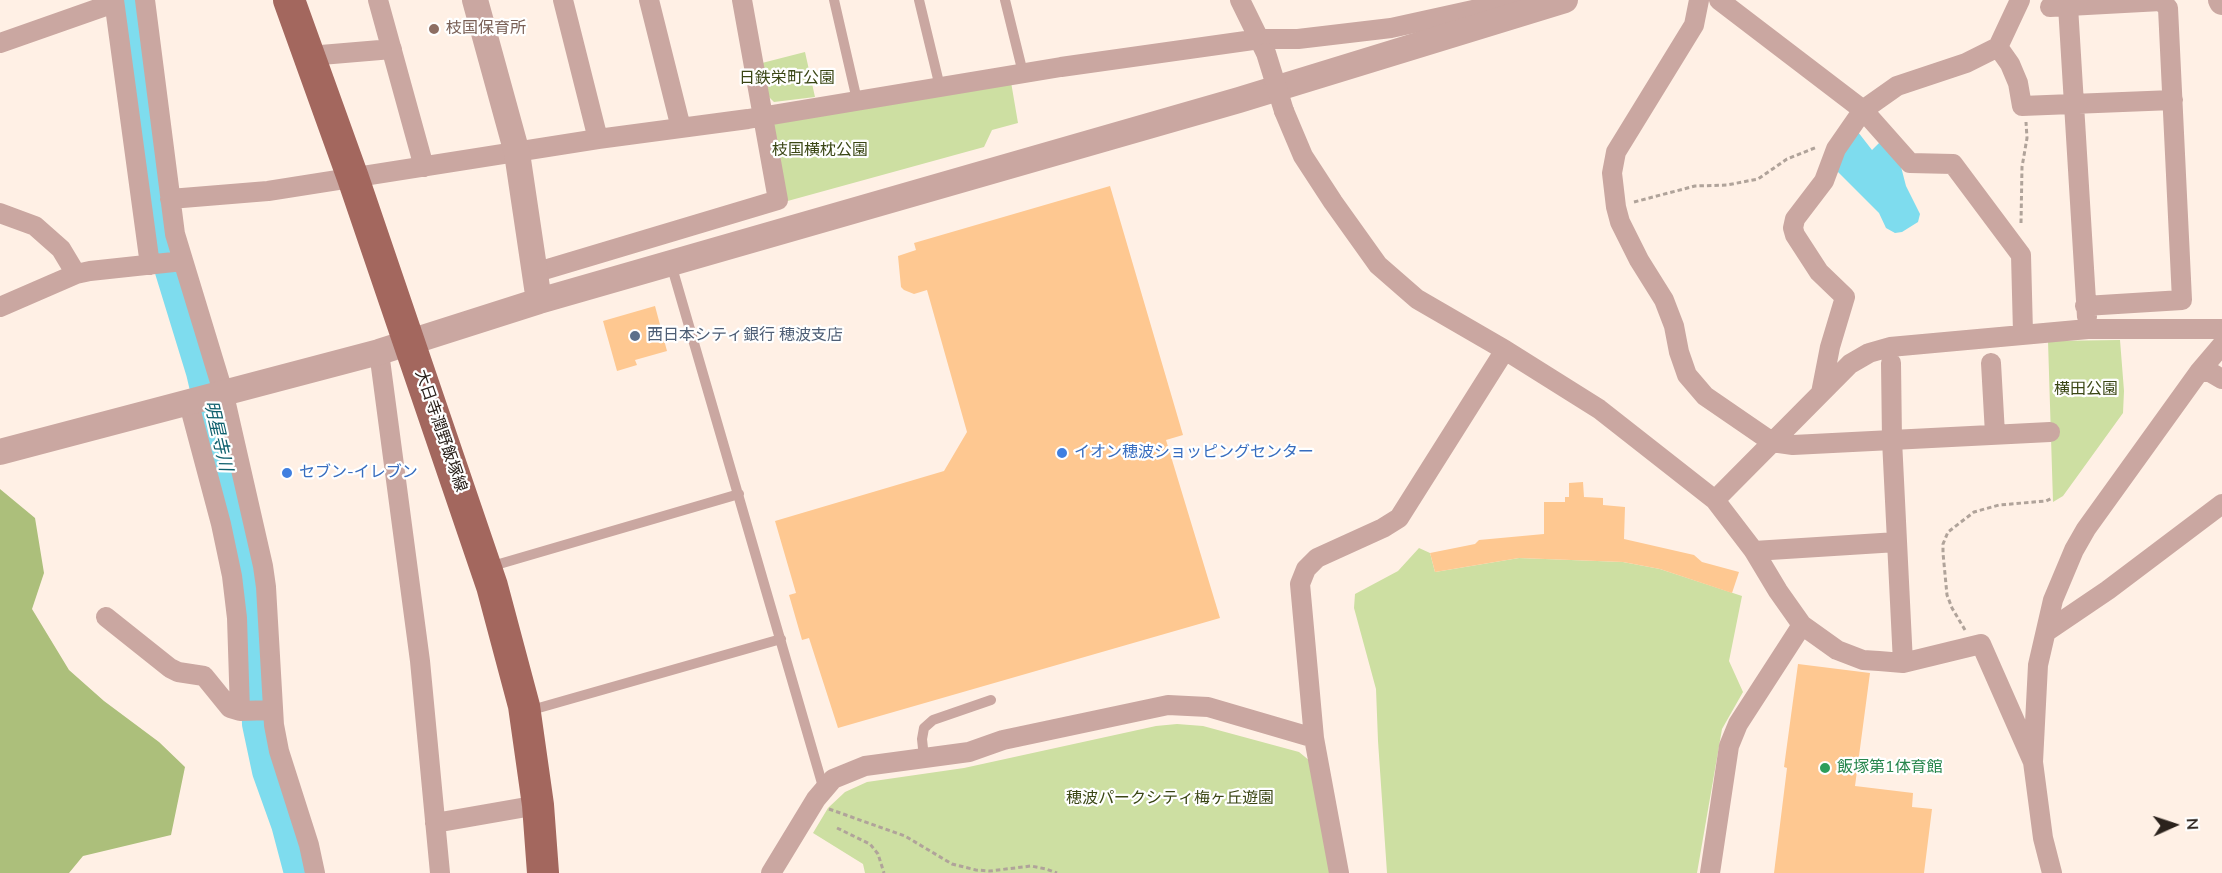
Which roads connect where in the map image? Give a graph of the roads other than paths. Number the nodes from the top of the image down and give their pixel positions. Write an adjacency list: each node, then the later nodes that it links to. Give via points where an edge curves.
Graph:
1 (145, 0): 35 (street)
2 (289, 0): 22 (main road, 大日寺潤野飯塚線)
3 (378, 0): 21 (street)
4 (475, 0): 32 (street)
5 (563, 0): 31 (street)
6 (649, 0): 30 (street)
7 (742, 0): 29 (street)
8 (834, 0): 25 (lane)
9 (919, 0): 24 (lane)
10 (1005, 0): 23 (lane)
11 (1240, 0): 19 (street)
12 (1565, 0): 17 (street)
13 (1699, 0): 60 (street, via 1694,25 1616,152 1612,173 1616,207 1639,260 1664,300 1687,375 1705,396)
14 (1719, 0): 28 (street)
15 (2020, 0): 20 (street)
16 (114, 2): 18 (street); 37 (street)
17 (1534, 4): 19 (street, via 1514,1 1391,28); 38 (street, via 1239,100)
18 (0, 43)
19 (1263, 46): 23 (street); 49 (street, bridge, via 1303,156 1378,265 1417,298)
20 (1998, 46): 27 (street, via 2018,83 2022,106); 28 (street, via 1966,63 1897,86)
21 (392, 49): 22 (street); 33 (street)
22 (309, 56): 34 (main road, 大日寺潤野飯塚線)
23 (1023, 73): 24 (street)
24 (940, 87): 25 (street)
25 (857, 100): 29 (street)
26 (2173, 100): 27 (street); 27 (street, via 2168,8 2161,1 2059,6); 42 (street, via 2182,300)
27 (2074, 105): 42 (street)
28 (1863, 110): 46 (street, via 1910,163 1953,164 2021,255); 55 (street, via 1836,149 1824,181 1800,212 1794,228 1819,272 1845,297)
29 (762, 115): 30 (street); 39 (street, via 778,200)
30 (681, 128): 31 (street)
31 (598, 139): 32 (street)
32 (517, 153): 33 (street); 39 (street)
33 (424, 167): 34 (street)
34 (353, 178): 35 (street, via 268,191); 47 (main road, 大日寺潤野飯塚線)
35 (170, 199): 37 (street, via 175,234)
36 (0, 213): 40 (street, via 35,226 61,249)
37 (166, 263): 40 (street); 56 (street)
38 (671, 264): 41 (street); 62 (lane)
39 (534, 273): 41 (street)
40 (76, 274): 43 (street)
41 (539, 301): 47 (street)
42 (2085, 306): 44 (street)
43 (0, 307)
44 (2088, 329): 45 (street); 46 (street)
45 (2222, 329)
46 (2023, 333): 55 (street, via 1890,346 1850,364)
47 (409, 342): 50 (street); 67 (main road, 大日寺潤野飯塚線)
48 (2222, 345): 53 (street)
49 (1505, 350): 63 (street, via 1599,409); 77 (street, via 1399,518 1317,558 1306,568 1300,584)
50 (379, 352): 56 (street); 82 (street, via 420,662)
51 (1891, 363): 59 (street)
52 (1991, 363): 58 (street)
53 (2199, 372): 54 (street, via 2210,372); 70 (street, via 2086,529 2063,575)
54 (2222, 379)
55 (1821, 393): 60 (street)
56 (207, 399): 61 (street); 74 (street, via 263,566); 75 (street, via 221,524 237,618)
57 (2050, 432): 58 (street)
58 (1995, 434): 59 (street)
59 (1892, 440): 60 (street, via 1793,445); 65 (street)
60 (1772, 442): 63 (street)
61 (0, 452)
62 (739, 494): 67 (lane); 71 (lane)
63 (1715, 500): 66 (street)
64 (2222, 504): 70 (street)
65 (1897, 542): 66 (street); 72 (street)
66 (1754, 551): 69 (street)
67 (486, 567): 76 (main road, 大日寺潤野飯塚線)
68 (106, 617): 75 (street, via 170,668 204,676 230,708)
69 (1802, 626): 72 (street, via 1849,655); 88 (street, via 1738,724 1729,746)
70 (2046, 632): 79 (street, via 2038,665)
71 (781, 639): 76 (lane); 80 (lane)
72 (1903, 663): 79 (street, via 1981,644)
73 (991, 700): 78 (lane, via 933,720 924,728)
74 (270, 710): 75 (street); 83 (street)
75 (244, 711)
76 (525, 712): 81 (main road, 大日寺潤野飯塚線)
77 (1314, 738): 78 (street, via 1208,707 1168,705 1003,740 969,752); 87 (street)
78 (924, 758): 80 (street, via 865,766 833,779)
79 (2032, 762): 89 (street)
80 (826, 799): 86 (street)
81 (538, 805): 82 (street); 85 (main road, 大日寺潤野飯塚線)
82 (435, 823): 84 (street)
83 (315, 873)
84 (440, 873)
85 (543, 873)
86 (771, 873)
87 (1339, 873)
88 (1710, 873)
89 (2052, 873)

